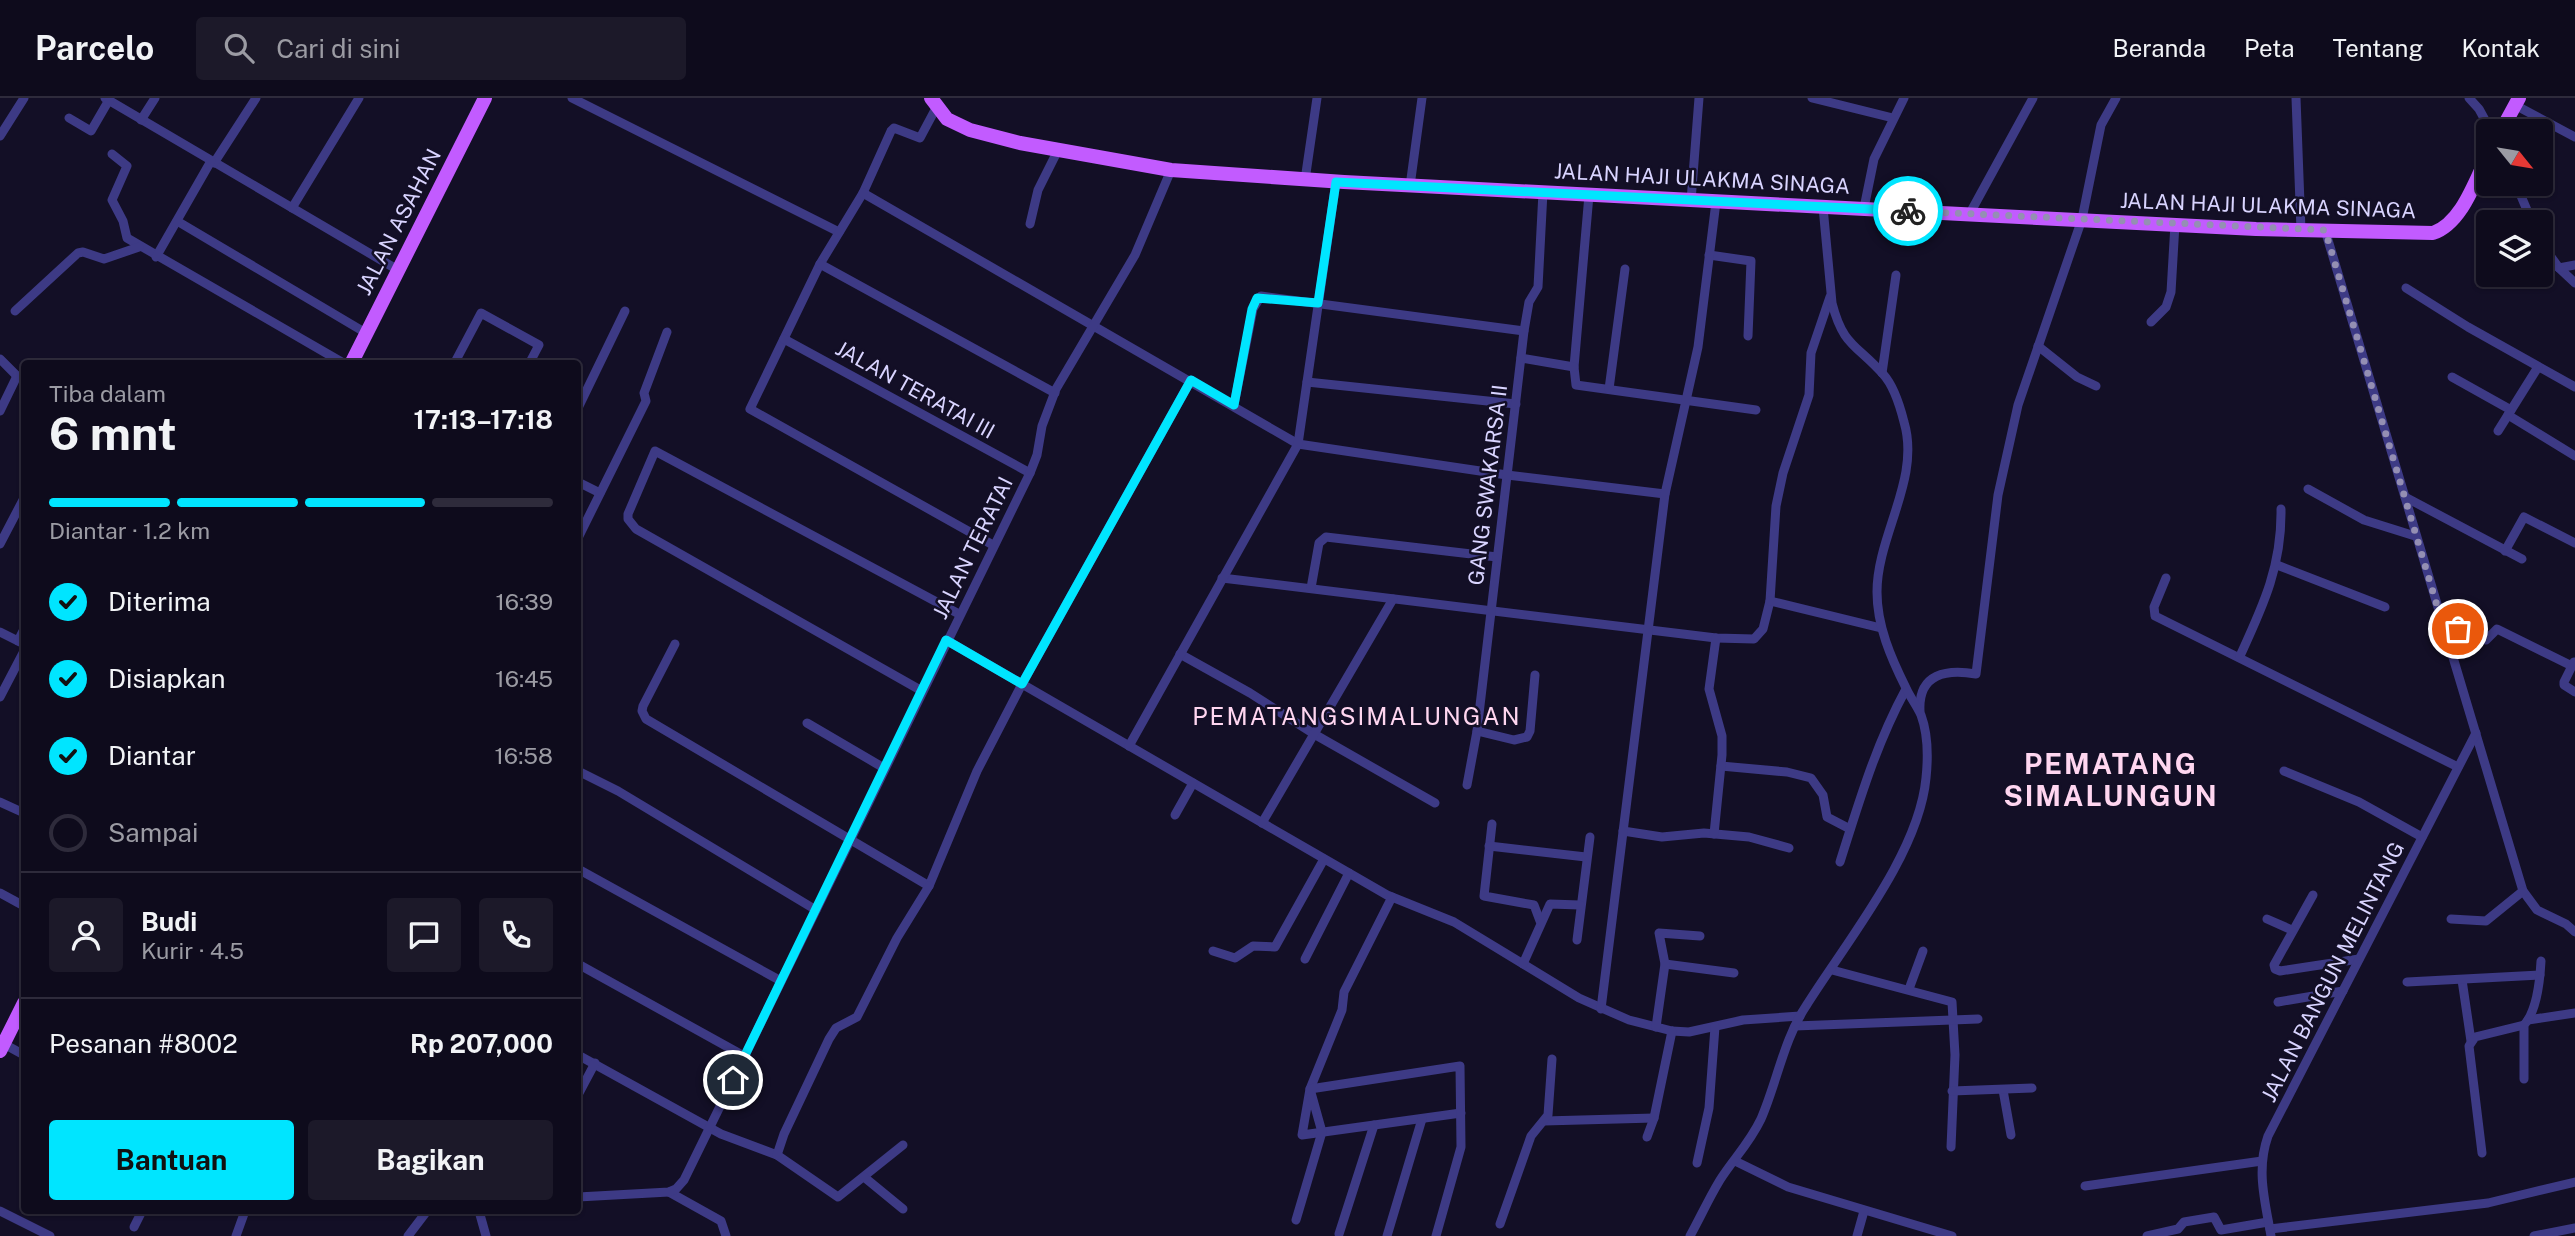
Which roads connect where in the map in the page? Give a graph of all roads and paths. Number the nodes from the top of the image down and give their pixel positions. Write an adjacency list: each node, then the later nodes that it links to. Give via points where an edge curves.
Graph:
1 (23, 98): 24 (street)
2 (155, 98): 23 (street)
3 (256, 98): 28 (street)
4 (359, 98): 40 (street)
5 (485, 98): 57 (main road, JALAN ASAHAN)
6 (572, 98): 49 (street)
7 (1317, 98): 31 (street)
8 (1422, 98): 33 (street)
9 (1699, 98): 37 (street)
10 (1812, 98): 20 (street)
11 (1904, 98): 20 (street)
12 (2033, 98): 42 (street)
13 (2116, 98): 43 (street, via 2101,125)
14 (2296, 98): 47 (street)
15 (2469, 98): 21 (street)
16 (107, 99): 19 (street, via 91,131); 23 (street)
17 (2517, 102): 22 (main road); 25 (street)
18 (933, 103): 26 (main road, JALAN HAJI ULAKMA SINAGA, via 957,125 970,130); 35 (street, via 920,138 894,128)
19 (69, 118)
20 (1892, 118): 41 (street, via 1874,159)
21 (2484, 119)
22 (2508, 119)
23 (141, 120): 28 (street)
24 (0, 136)
25 (2575, 137)
26 (1058, 150): 29 (main road, JALAN HAJI ULAKMA SINAGA); 45 (street, via 1038,190)
27 (112, 153): 50 (street, via 127,166 113,205 127,238)
28 (212, 162): 40 (street); 44 (street)
29 (1171, 170): 31 (main road, JALAN HAJI ULAKMA SINAGA); 67 (street, JALAN TERATAI, via 1143,238)
30 (2476, 178): 48 (main road, JALAN HAJI ULAKMA SINAGA, via 2455,218 2442,230)
31 (1305, 180): 32 (main road, JALAN HAJI ULAKMA SINAGA)
32 (1336, 182): 33 (main road, JALAN HAJI ULAKMA SINAGA); 63 (street)
33 (1410, 186): 34 (main road, JALAN HAJI ULAKMA SINAGA)
34 (1543, 192): 36 (main road, JALAN HAJI ULAKMA SINAGA); 68 (street, GANG SWAKARSA II, via 1538,287 1529,302)
35 (863, 193): 49 (street); 67 (street)
36 (1589, 195): 37 (main road, JALAN HAJI ULAKMA SINAGA); 81 (street)
37 (1690, 201): 38 (main road, JALAN HAJI ULAKMA SINAGA)
38 (1716, 202): 39 (main road, JALAN HAJI ULAKMA SINAGA); 51 (street)
39 (1823, 207): 41 (main road, JALAN HAJI ULAKMA SINAGA); 62 (street)
40 (292, 208): 57 (street)
41 (1864, 208): 42 (main road, JALAN HAJI ULAKMA SINAGA)
42 (1969, 215): 43 (main road, JALAN HAJI ULAKMA SINAGA)
43 (2082, 219): 46 (main road, JALAN HAJI ULAKMA SINAGA); 73 (street)
44 (177, 220): 52 (street); 70 (street)
45 (1030, 224)
46 (2175, 224): 47 (main road, JALAN HAJI ULAKMA SINAGA); 66 (street, via 2171,292 2166,307)
47 (2301, 230): 48 (main road, JALAN HAJI ULAKMA SINAGA)
48 (2325, 230): 107 (street)
49 (839, 232): 54 (street)
50 (139, 247): 52 (street); 64 (street, via 104,260 78,253)
51 (1709, 255): 71 (street, via 1751,261); 92 (street)
52 (156, 257): 76 (street)
53 (2553, 261): 56 (street)
54 (820, 264): 72 (street); 90 (street)
55 (2575, 265): 56 (street)
56 (2558, 268): 60 (street)
57 (398, 270): 70 (main road, JALAN ASAHAN)
58 (1625, 270): 89 (street)
59 (1896, 275): 82 (street)
60 (2575, 283)
61 (2406, 288): 80 (street)
62 (1831, 293): 82 (street, via 1843,334); 123 (street, via 1811,353 1809,395 1776,506)
63 (1318, 303): 68 (street); 86 (street); 94 (street, via 1257,298)
64 (15, 311)
65 (625, 311): 91 (street)
66 (2151, 322)
67 (1095, 325): 85 (street); 90 (street, JALAN TERATAI)
68 (1524, 331): 74 (street, GANG SWAKARSA II)
69 (667, 332): 105 (street, via 646,401)
70 (366, 333): 77 (main road, JALAN ASAHAN)
71 (1748, 335)
72 (784, 338): 101 (street, JALAN TERATAI III); 114 (street, via 750,409)
73 (2038, 346): 87 (street); 145 (street, via 2018,405 1998,495 1976,674 1948,671 1937,675 1923,691)
74 (1521, 358): 81 (street); 93 (street, GANG SWAKARSA II)
75 (0, 359): 83 (street)
76 (338, 360)
77 (353, 360)
78 (456, 360): 79 (street, via 481,313 540,345)
79 (531, 360)
80 (2538, 366): 88 (street); 97 (street)
81 (1574, 367): 89 (street, via 1578,386)
82 (1882, 373): 127 (street, via 1893,391 1909,444 1881,557 1877,593)
83 (21, 377): 96 (street)
84 (2452, 377): 97 (street)
85 (1191, 380): 94 (street); 140 (street)
86 (1307, 382): 93 (street); 99 (street)
87 (2096, 386)
88 (2575, 387)
89 (1609, 389): 92 (street)
90 (1055, 393): 101 (street, JALAN TERATAI)
91 (581, 402)
92 (1686, 402): 95 (street); 106 (street)
93 (1516, 404): 102 (street, GANG SWAKARSA II)
94 (1234, 405): 99 (street)
95 (1756, 410)
96 (0, 411)
97 (2509, 413): 98 (street); 100 (street)
98 (2498, 431)
99 (1298, 444): 102 (street); 119 (street)
100 (2575, 457)
101 (1030, 473): 114 (street, JALAN TERATAI)
102 (1507, 475): 106 (street); 116 (street, GANG SWAKARSA II)
103 (581, 484): 105 (street)
104 (2308, 489): 111 (street, via 2364,520)
105 (600, 493): 110 (street)
106 (1665, 494): 128 (street)
107 (2405, 497): 111 (street); 115 (street)
108 (21, 504): 113 (street)
109 (2281, 509): 118 (street)
110 (581, 532)
111 (2415, 536): 129 (street)
112 (2575, 543): 115 (street, via 2524,517)
113 (0, 544)
114 (993, 545): 126 (street, JALAN TERATAI)
115 (2505, 551): 117 (street)
116 (1497, 557): 121 (street, via 1326,537 1319,544); 125 (street, GANG SWAKARSA II)
117 (2522, 559)
118 (2277, 565): 124 (street); 136 (street)
119 (1222, 578): 121 (street); 135 (street)
120 (2166, 578): 136 (street, via 2153,614)
121 (1311, 588): 122 (street)
122 (1393, 599): 125 (street); 149 (street)
123 (1770, 601): 127 (street); 131 (street, via 1759,637)
124 (2385, 607)
125 (1491, 610): 128 (street); 147 (street, GANG SWAKARSA II)
126 (959, 614): 132 (street, JALAN TERATAI); 142 (street, via 655,451 628,514 636,529)
127 (1881, 628): 141 (street)
128 (1647, 629): 131 (street); 165 (street)
129 (2444, 629): 138 (street, via 2458,629 2486,640 2497,629); 148 (street)
130 (0, 632): 133 (street)
131 (1716, 638): 151 (street, via 1709,688 1722,736)
132 (946, 640): 140 (street); 142 (street, JALAN TERATAI)
133 (21, 643)
134 (675, 644): 169 (street, via 643,706 646,719)
135 (1180, 654): 149 (street); 150 (street)
136 (2240, 656): 152 (street)
137 (21, 657): 144 (street)
138 (2574, 663): 143 (street, via 2564,685)
139 (1535, 675): 147 (street, via 1527,737 1514,740)
140 (1022, 684): 150 (street); 177 (street, via 977,771)
141 (1906, 689): 145 (street); 164 (street, via 1888,721)
142 (922, 691): 153 (street, JALAN TERATAI)
143 (2575, 692)
144 (0, 697)
145 (1921, 715): 201 (street, via 1926,779 1914,826 1904,851)
146 (807, 723): 153 (street)
147 (1477, 731): 157 (street, GANG SWAKARSA II)
148 (2476, 733): 152 (street, JALAN BANGUN MELINTANG); 178 (street)
149 (1314, 734): 159 (street); 162 (street)
150 (1129, 746): 156 (street)
151 (1721, 766): 164 (street, via 1811,778 1824,794 1827,817); 166 (street)
152 (2458, 767): 168 (street, JALAN BANGUN MELINTANG)
153 (884, 768): 169 (street, JALAN TERATAI)
154 (2284, 771): 168 (street, via 2359,802)
155 (581, 772): 184 (street)
156 (1193, 782): 161 (street); 162 (street)
157 (1467, 785)
158 (0, 802): 160 (street)
159 (1435, 803)
160 (21, 812)
161 (1175, 815)
162 (1262, 823): 173 (street)
163 (1492, 824): 170 (street)
164 (1850, 829): 174 (street)
165 (1623, 831): 166 (street, via 1662,836); 211 (street)
166 (1714, 834): 171 (street)
167 (1590, 837): 172 (street)
168 (2422, 837): 196 (street, JALAN BANGUN MELINTANG)
169 (850, 839): 177 (street); 184 (street, JALAN TERATAI)
170 (1489, 846): 172 (street); 187 (street, via 1484,896 1534,905)
171 (1789, 848)
172 (1587, 858): 183 (street)
173 (1324, 859): 176 (street); 193 (street, via 1275,947 1253,946 1235,958)
174 (1840, 862)
175 (581, 871): 205 (street)
176 (1349, 873): 181 (street); 195 (street)
177 (929, 886): 245 (street, via 857,1017 836,1028 829,1039)
178 (2523, 891): 186 (street, via 2486,921); 188 (street, via 2536,910)
179 (0, 893): 182 (street)
180 (2313, 895): 189 (street)
181 (1392, 897): 198 (street, via 1454,922); 230 (street, via 1344,992 1342,1010)
182 (21, 904)
183 (1580, 905): 187 (street, via 1550,904); 192 (street)
184 (816, 910): 205 (street, JALAN TERATAI)
185 (2267, 919): 189 (street)
186 (2451, 919)
187 (1540, 921): 198 (street)
188 (2570, 924): 190 (street)
189 (2292, 930): 196 (street, via 2274,965 2277,971)
190 (2575, 932)
191 (1700, 936): 199 (street, via 1659,933)
192 (1577, 940)
193 (1213, 951)
194 (1923, 951): 207 (street)
195 (1305, 959)
196 (2359, 959): 208 (street, JALAN BANGUN MELINTANG)
197 (2540, 961): 203 (street)
198 (1523, 964): 211 (street)
199 (1665, 964): 202 (street); 217 (street)
200 (581, 966): 224 (street)
201 (1832, 970): 207 (street); 214 (street)
202 (1734, 973)
203 (2540, 975): 204 (street); 216 (street)
204 (2462, 980): 206 (street); 220 (street)
205 (781, 981): 224 (street, JALAN TERATAI)
206 (2407, 982)
207 (1909, 989): 215 (street, via 1952,1002)
208 (2343, 991): 209 (street); 247 (street, JALAN BANGUN MELINTANG, via 2268,1136)
209 (2278, 1002)
210 (21, 1009): 221 (main road)
211 (1601, 1009): 217 (street)
212 (2575, 1013): 216 (street)
213 (1978, 1019): 215 (street)
214 (1798, 1021): 215 (street); 218 (street, via 1743,1020); 246 (street, via 1762,1116)
215 (1953, 1021): 232 (street)
216 (2526, 1023): 220 (street); 227 (street)
217 (1656, 1027): 219 (street)
218 (1714, 1027): 219 (street); 248 (street, via 1709,1108)
219 (1672, 1031): 234 (street)
220 (2471, 1041): 244 (street, via 2468,1055)
221 (2, 1047): 222 (street)
222 (21, 1054)
223 (581, 1056): 226 (street)
224 (744, 1056): 238 (street, JALAN TERATAI)
225 (1552, 1059): 236 (street, via 1550,1108)
226 (595, 1063): 229 (street); 238 (street)
227 (2524, 1079)
228 (2032, 1088): 231 (street)
229 (581, 1089)
230 (1310, 1089): 233 (street, via 1460,1066); 239 (street); 239 (street, via 1302,1135)
231 (2003, 1090): 232 (street); 240 (street)
232 (1952, 1091): 243 (street)
233 (1461, 1113): 235 (street); 273 (street, via 1461,1147)
234 (1654, 1118): 236 (street); 241 (street)
235 (1422, 1119): 237 (street); 272 (street)
236 (1544, 1121): 262 (street, via 1531,1136)
237 (1374, 1125): 239 (street); 266 (street)
238 (709, 1128): 245 (street); 252 (street, JALAN TERATAI, via 684,1180)
239 (1322, 1132): 261 (street)
240 (2011, 1135)
241 (1647, 1137)
242 (903, 1145): 249 (street)
243 (1951, 1147)
244 (2483, 1153)
245 (778, 1155): 249 (street, via 838,1197)
246 (1735, 1161): 255 (street, via 1788,1187); 274 (street)
247 (2262, 1161): 251 (street); 265 (street, JALAN BANGUN MELINTANG)
248 (1697, 1163)
249 (864, 1177): 254 (street)
250 (2575, 1182): 265 (street, via 2488,1203)
251 (2085, 1186)
252 (669, 1192): 253 (street); 271 (street, via 722,1221)
253 (581, 1197)
254 (904, 1209)
255 (1864, 1210): 275 (street); 276 (street)
256 (0, 1211): 267 (street)
257 (140, 1214): 263 (street)
258 (243, 1214): 268 (street)
259 (425, 1214): 269 (street)
260 (480, 1214): 270 (street)
261 (1296, 1220)
262 (1500, 1224)
263 (134, 1227)
264 (2575, 1228): 278 (street)
265 (2269, 1229): 277 (street, via 2221,1230 2214,1217)
266 (1339, 1234)
267 (50, 1236)
268 (236, 1236)
269 (408, 1236)
270 (486, 1236)
271 (726, 1236)
272 (1387, 1236)
273 (1436, 1236)
274 (1690, 1236)
275 (1857, 1236)
276 (1952, 1236)
277 (2147, 1236)
278 (2534, 1236)

